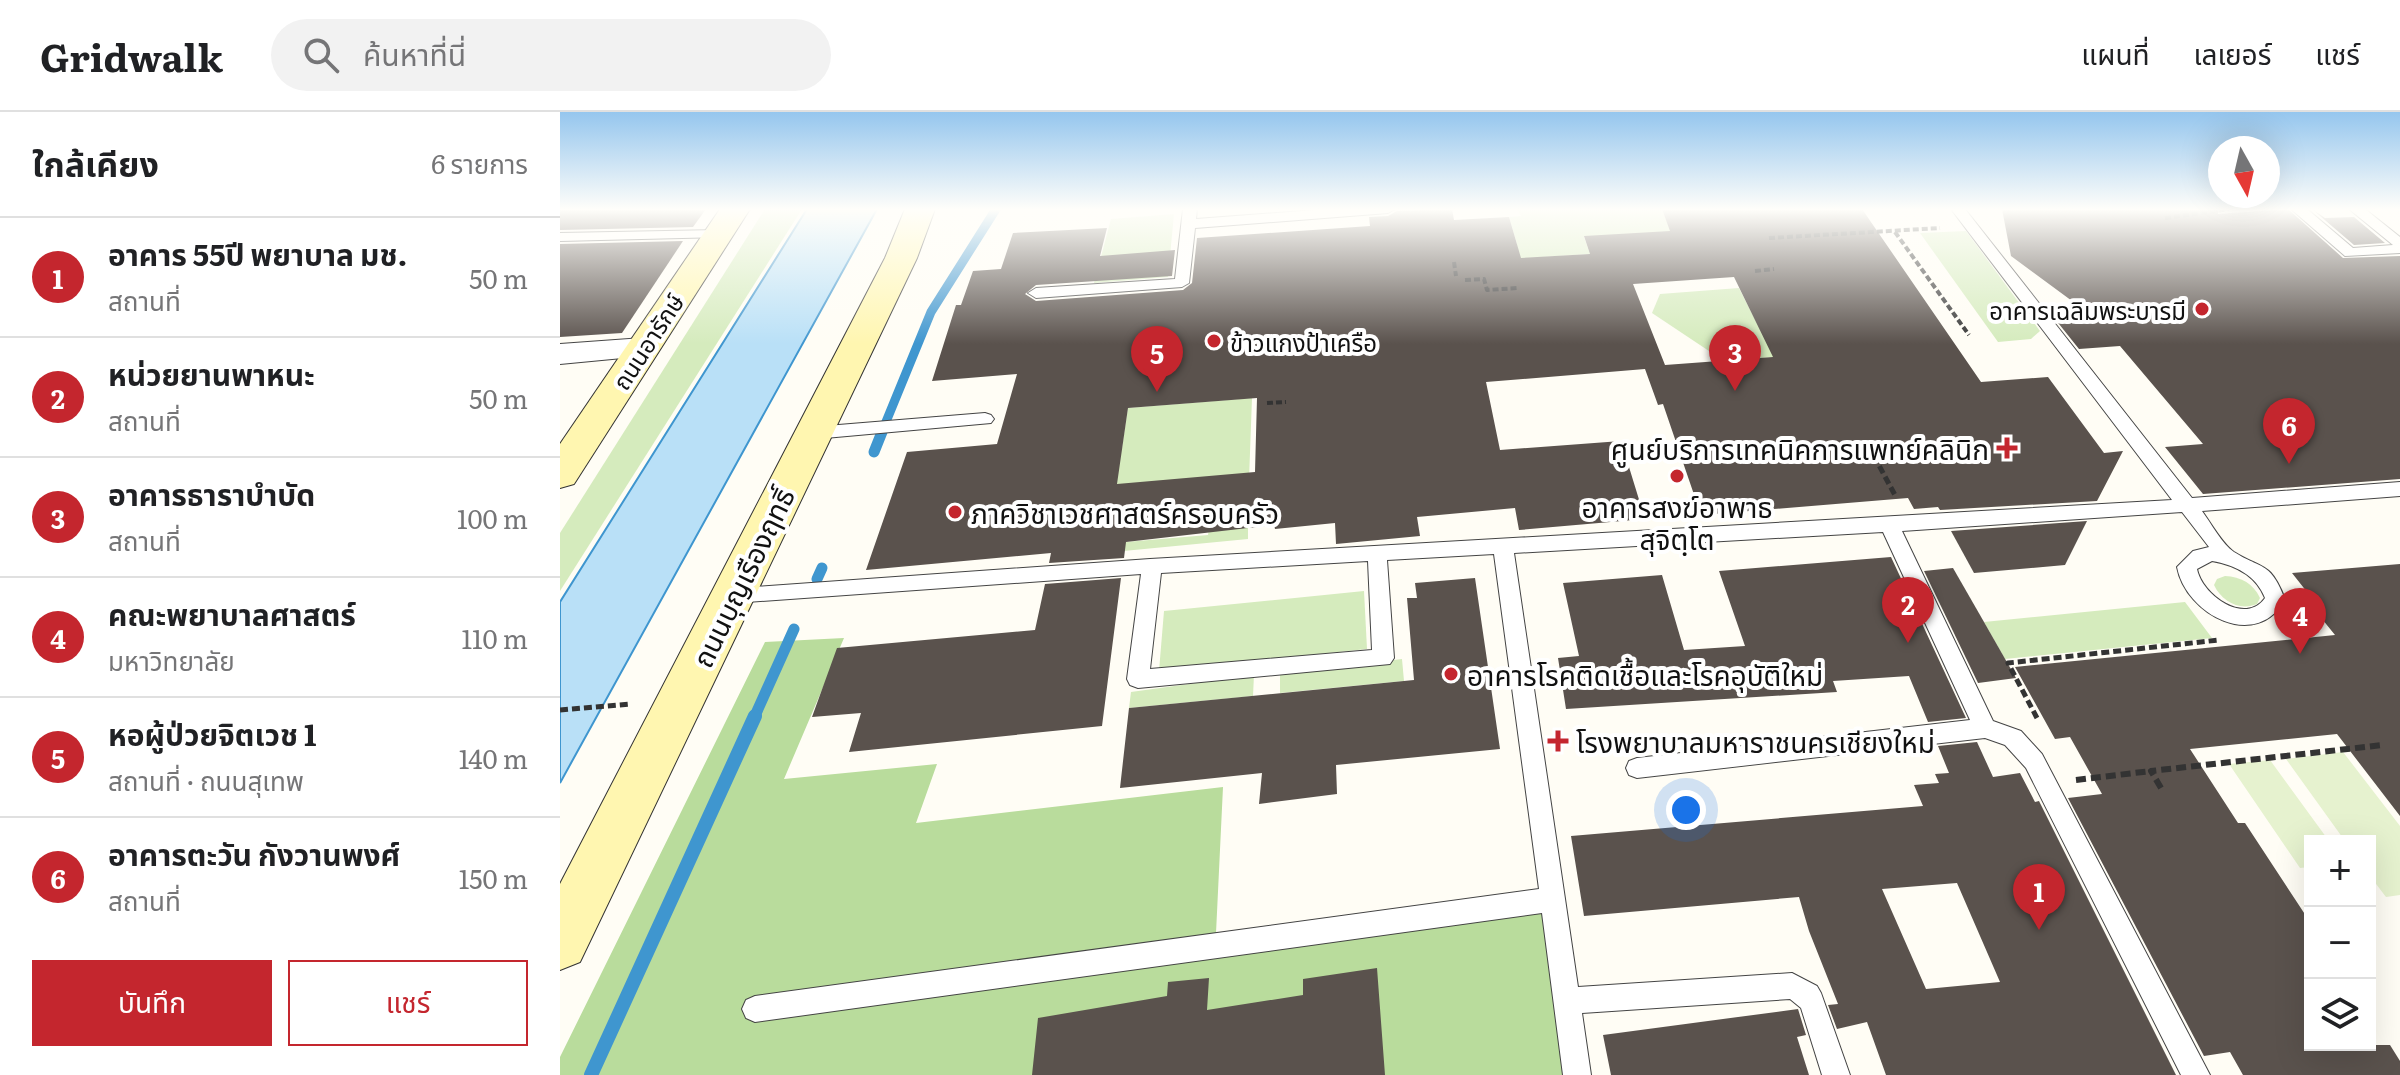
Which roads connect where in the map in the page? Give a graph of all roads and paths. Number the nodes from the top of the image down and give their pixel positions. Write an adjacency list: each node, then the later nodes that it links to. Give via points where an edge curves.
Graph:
1 (705, 254): 18 (main road, ถนนอารักษ์)
2 (903, 254): 8 (main road, ถนนบุญเรืองฤทธิ์)
3 (904, 254): 8 (main road)
4 (1185, 254): 16 (lane, via 1182,283)
5 (1911, 254): 17 (path)
6 (1992, 254): 15 (lane)
7 (2009, 254): 15 (lane, via 2020,268)
8 (901, 258): 23 (main road, ถนนบุญเรืองฤทธิ์)
9 (1454, 262): 12 (path)
10 (1774, 269): 11 (path)
11 (1755, 271)
12 (1456, 276)
13 (1465, 280): 14 (path, via 1484,279 1487,290)
14 (1517, 288)
15 (2018, 288): 27 (lane)
16 (1036, 293)
17 (1969, 335)
18 (643, 348): 19 (street); 25 (main road, ถนนอารักษ์)
19 (560, 354)
20 (1286, 402): 21 (path)
21 (1267, 403)
22 (985, 419): 23 (lane)
23 (814, 433): 33 (main road, ถนนบุญเรืองฤทธิ์)
24 (1868, 445): 28 (path)
25 (560, 474)
26 (2400, 489): 27 (lane)
27 (2187, 507): 28 (lane); 31 (lane)
28 (1899, 523): 29 (lane); 37 (lane)
29 (1503, 546): 30 (lane); 44 (lane)
30 (1377, 553): 32 (lane); 32 (lane, via 1383,658 1138,679)
31 (2226, 556)
32 (1152, 568): 33 (lane)
33 (733, 595): 45 (main road, ถนนบุญเรืองฤทธิ์)
34 (2227, 639): 38 (path, via 2008,663)
35 (642, 703): 36 (path)
36 (560, 710)
37 (1985, 728): 40 (lane); 50 (lane, via 2013,738 2034,761)
38 (2043, 729)
39 (2383, 745): 41 (path)
40 (1637, 768)
41 (2151, 771): 42 (path); 43 (path)
42 (2069, 781)
43 (2161, 788)
44 (1552, 899): 46 (lane); 47 (lane)
45 (560, 942)
46 (1566, 1001): 48 (lane); 49 (lane, via 1792,986 1812,1002)
47 (755, 1009)
48 (1577, 1075)
49 (1836, 1075)
50 (2196, 1075)

